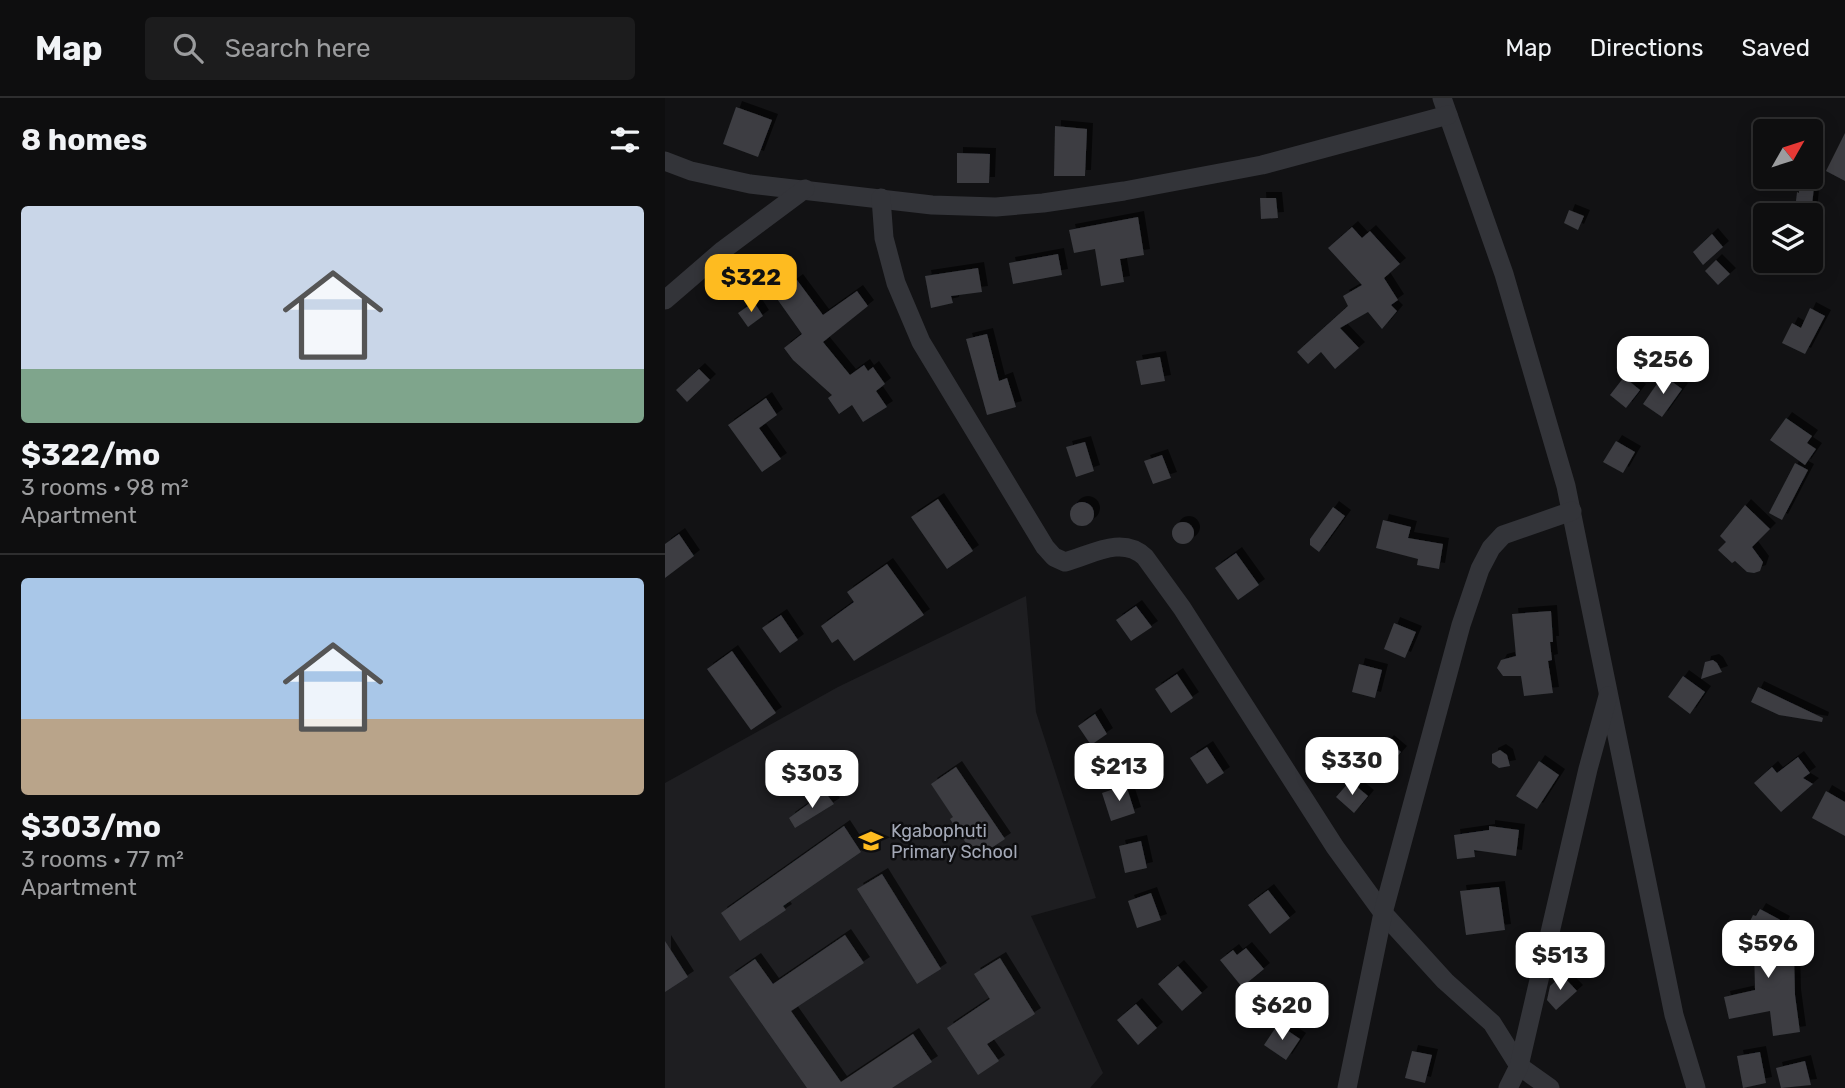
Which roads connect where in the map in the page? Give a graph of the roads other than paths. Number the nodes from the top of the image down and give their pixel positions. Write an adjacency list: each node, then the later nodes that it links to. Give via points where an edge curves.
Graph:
1 (1445, 106): 4 (street, via 1262,165 1070,200 996,208); 6 (street, via 1504,274)
2 (665, 161): 3 (street, via 751,184)
3 (805, 189): 4 (street); 5 (street)
4 (881, 198): 8 (street, via 884,238 893,271 921,342 1045,547 1065,562 1118,545 1138,550 1145,557)
5 (665, 300)
6 (1572, 511): 7 (street); 8 (street, via 1503,535 1485,558 1461,625)
7 (1609, 692): 9 (street); 13 (street, via 1674,1015)
8 (1383, 913): 9 (street, via 1445,982 1492,1023); 10 (street)
9 (1519, 1066): 11 (street); 12 (street)
10 (1347, 1088)
11 (1508, 1088)
12 (1550, 1088)
13 (1696, 1088)

